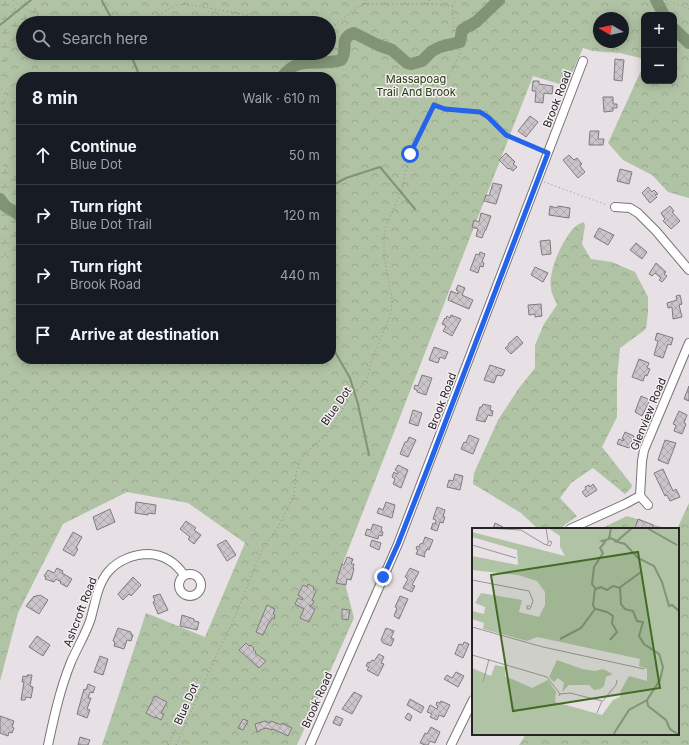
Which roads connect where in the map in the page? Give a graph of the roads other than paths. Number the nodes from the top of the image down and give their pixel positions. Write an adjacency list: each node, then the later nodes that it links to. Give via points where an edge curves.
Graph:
1 (583, 61): 11 (street, Brook Road, via 398,544)
2 (615, 207): 3 (street, via 630,208 638,213)
3 (689, 270)
4 (689, 343): 5 (street, Glenview Road, via 644,450)
5 (640, 496): 6 (street); 7 (street)
6 (648, 505)
7 (572, 528)
8 (184, 575): 10 (street, Ashcroft Road, via 171,561 152,554 135,555 108,572 100,587 90,622 66,676)
9 (472, 702): 12 (street)
10 (48, 745)
11 (310, 745)
12 (451, 745)

